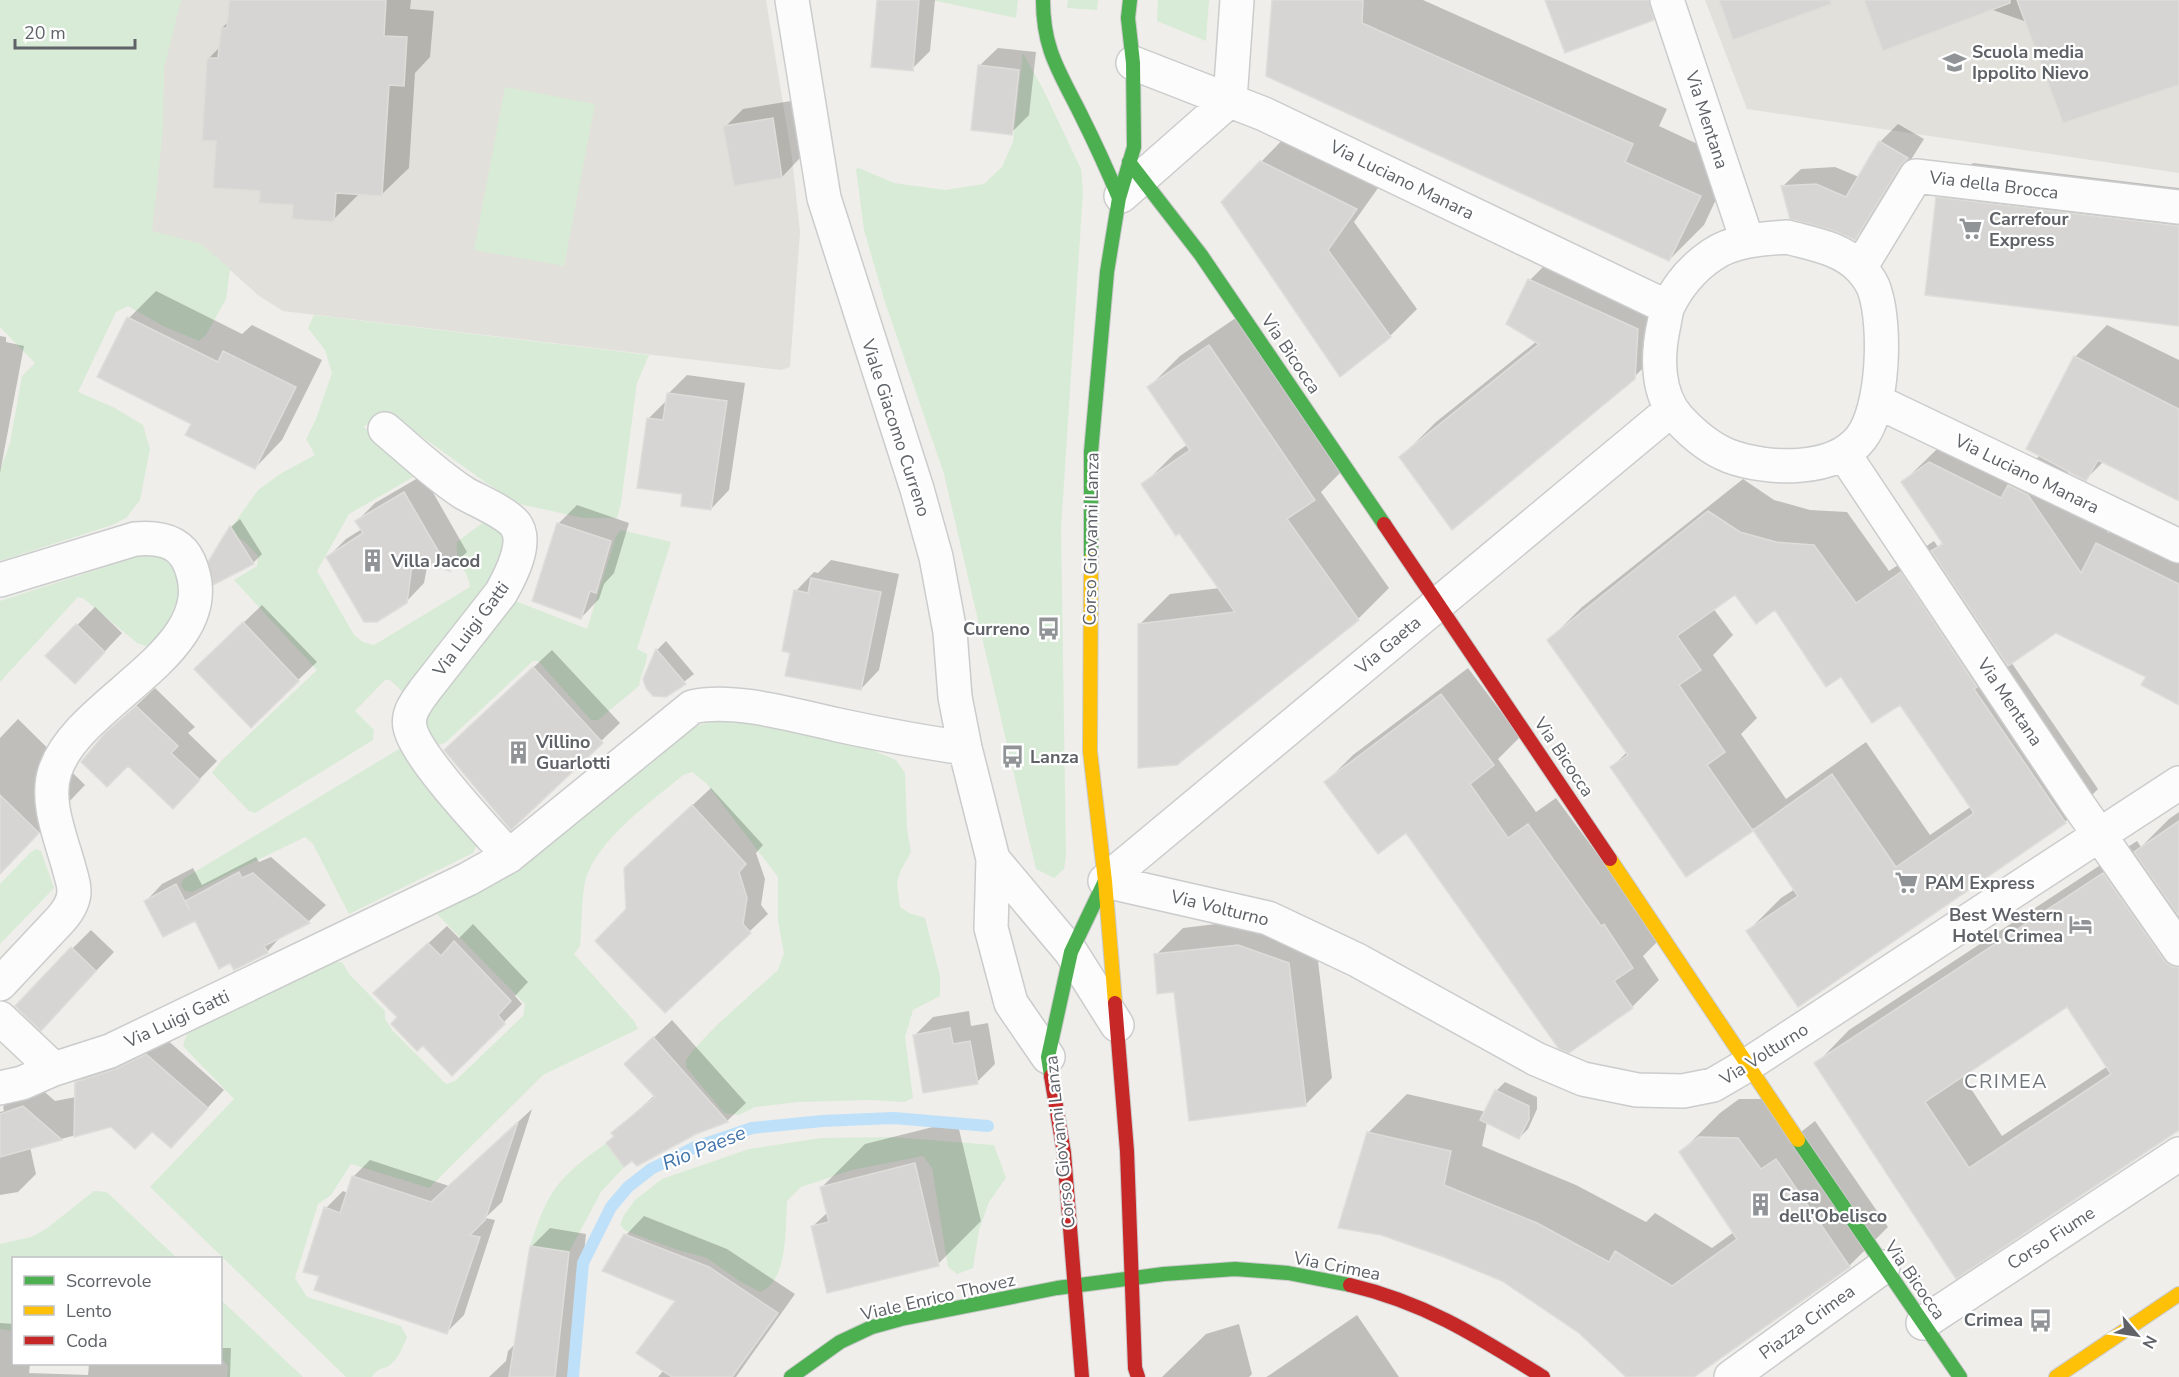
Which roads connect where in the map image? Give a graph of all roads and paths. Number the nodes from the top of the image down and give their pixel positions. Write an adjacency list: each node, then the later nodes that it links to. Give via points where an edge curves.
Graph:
1 (792, 0): 20 (street, Viale Giacomo Curreno, via 824,198 936,557)
2 (1043, 0): 8 (street, via 1042,20 1049,54 1105,163)
3 (1130, 0): 6 (street, Corso Giovanni Lanza)
4 (1237, 0): 7 (street)
5 (1667, 0): 10 (street, Via Mentana)
6 (1133, 63): 7 (street, Via Luciano Manara); 8 (street, Corso Giovanni Lanza, via 1134,147)
7 (1230, 100): 8 (street); 12 (street, Via Luciano Manara)
8 (1130, 180): 19 (street, Via Bicocca, via 1201,255); 25 (street, Corso Giovanni Lanza, via 1107,272 1091,452 1090,751)
9 (2179, 207): 11 (street, Via della Brocca, via 1916,176)
10 (1747, 240): 11 (street, via 1787,237 1831,248); 12 (street, via 1714,253 1691,273)
11 (1860, 268): 13 (street, via 1875,289 1882,321)
12 (1667, 307): 14 (street, via 1660,342 1660,377)
13 (1876, 401): 16 (street, via 1861,438); 17 (street, Via Luciano Manara)
14 (1671, 410): 16 (street, via 1695,436 1728,455 1757,464 1814,465); 19 (street, Via Gaeta)
15 (385, 429): 23 (street, Via Luigi Gatti, via 462,492 516,525 520,539 509,579 414,705 410,717 410,727 423,753)
16 (1844, 454): 22 (street, Via Mentana)
17 (2179, 546)
18 (0, 580): 28 (street, via 152,537 178,547 187,557 197,590 195,607 176,639 153,666 88,721 59,760 52,783 53,803 74,893 69,910)
19 (1439, 603): 25 (street, Via Gaeta); 32 (street, Via Bicocca)
20 (965, 748): 23 (street, Via Luigi Gatti, via 733,705 692,707); 24 (street, Viale Giacomo Curreno)
21 (2179, 783): 22 (street, Via Volturno)
22 (2099, 835): 26 (street, Via Mentana); 32 (street, Via Volturno)
23 (509, 856): 33 (street, Via Luigi Gatti, via 426,901 167,1025 110,1051)
24 (993, 859): 27 (street, Viale Giacomo Curreno); 31 (street, Viale Giacomo Curreno, via 991,928 1011,1003)
25 (1105, 881): 27 (street, Corso Giovanni Lanza); 30 (street, Corso Giovanni Lanza); 32 (street, Via Volturno, via 1268,918 1357,960 1536,1059 1583,1079 1636,1090 1683,1091 1713,1085)
26 (2179, 949)
27 (1071, 952): 30 (street, Viale Giacomo Curreno); 31 (street, Corso Giovanni Lanza)
28 (0, 984)
29 (0, 1018): 33 (street)
30 (1117, 1025): 37 (street, Corso Giovanni Lanza)
31 (1048, 1057): 39 (street, Corso Giovanni Lanza, via 1064,1154)
32 (1749, 1064): 36 (street, Via Bicocca)
33 (54, 1069): 34 (street, Via Luigi Gatti)
34 (0, 1088)
35 (2179, 1154): 41 (street, Corso Fiume)
36 (1883, 1267): 41 (street, Via Bicocca); 46 (street, Piazza Crimea)
37 (1132, 1278): 38 (street, Via Crimea); 44 (street, Corso Giovanni Lanza); 45 (street, Via Crimea, via 1237,1269 1302,1276 1380,1292 1438,1314)
38 (1104, 1282): 39 (street, Viale Enrico Thovez)
39 (1075, 1287): 42 (street, Viale Enrico Thovez, via 873,1326 823,1352); 43 (street, Corso Giovanni Lanza)
40 (2179, 1294): 48 (street)
41 (1923, 1323): 47 (street, Via Bicocca)
42 (791, 1377)
43 (1082, 1377)
44 (1138, 1377)
45 (1544, 1377)
46 (1731, 1377)
47 (1960, 1377)
48 (2056, 1377)

